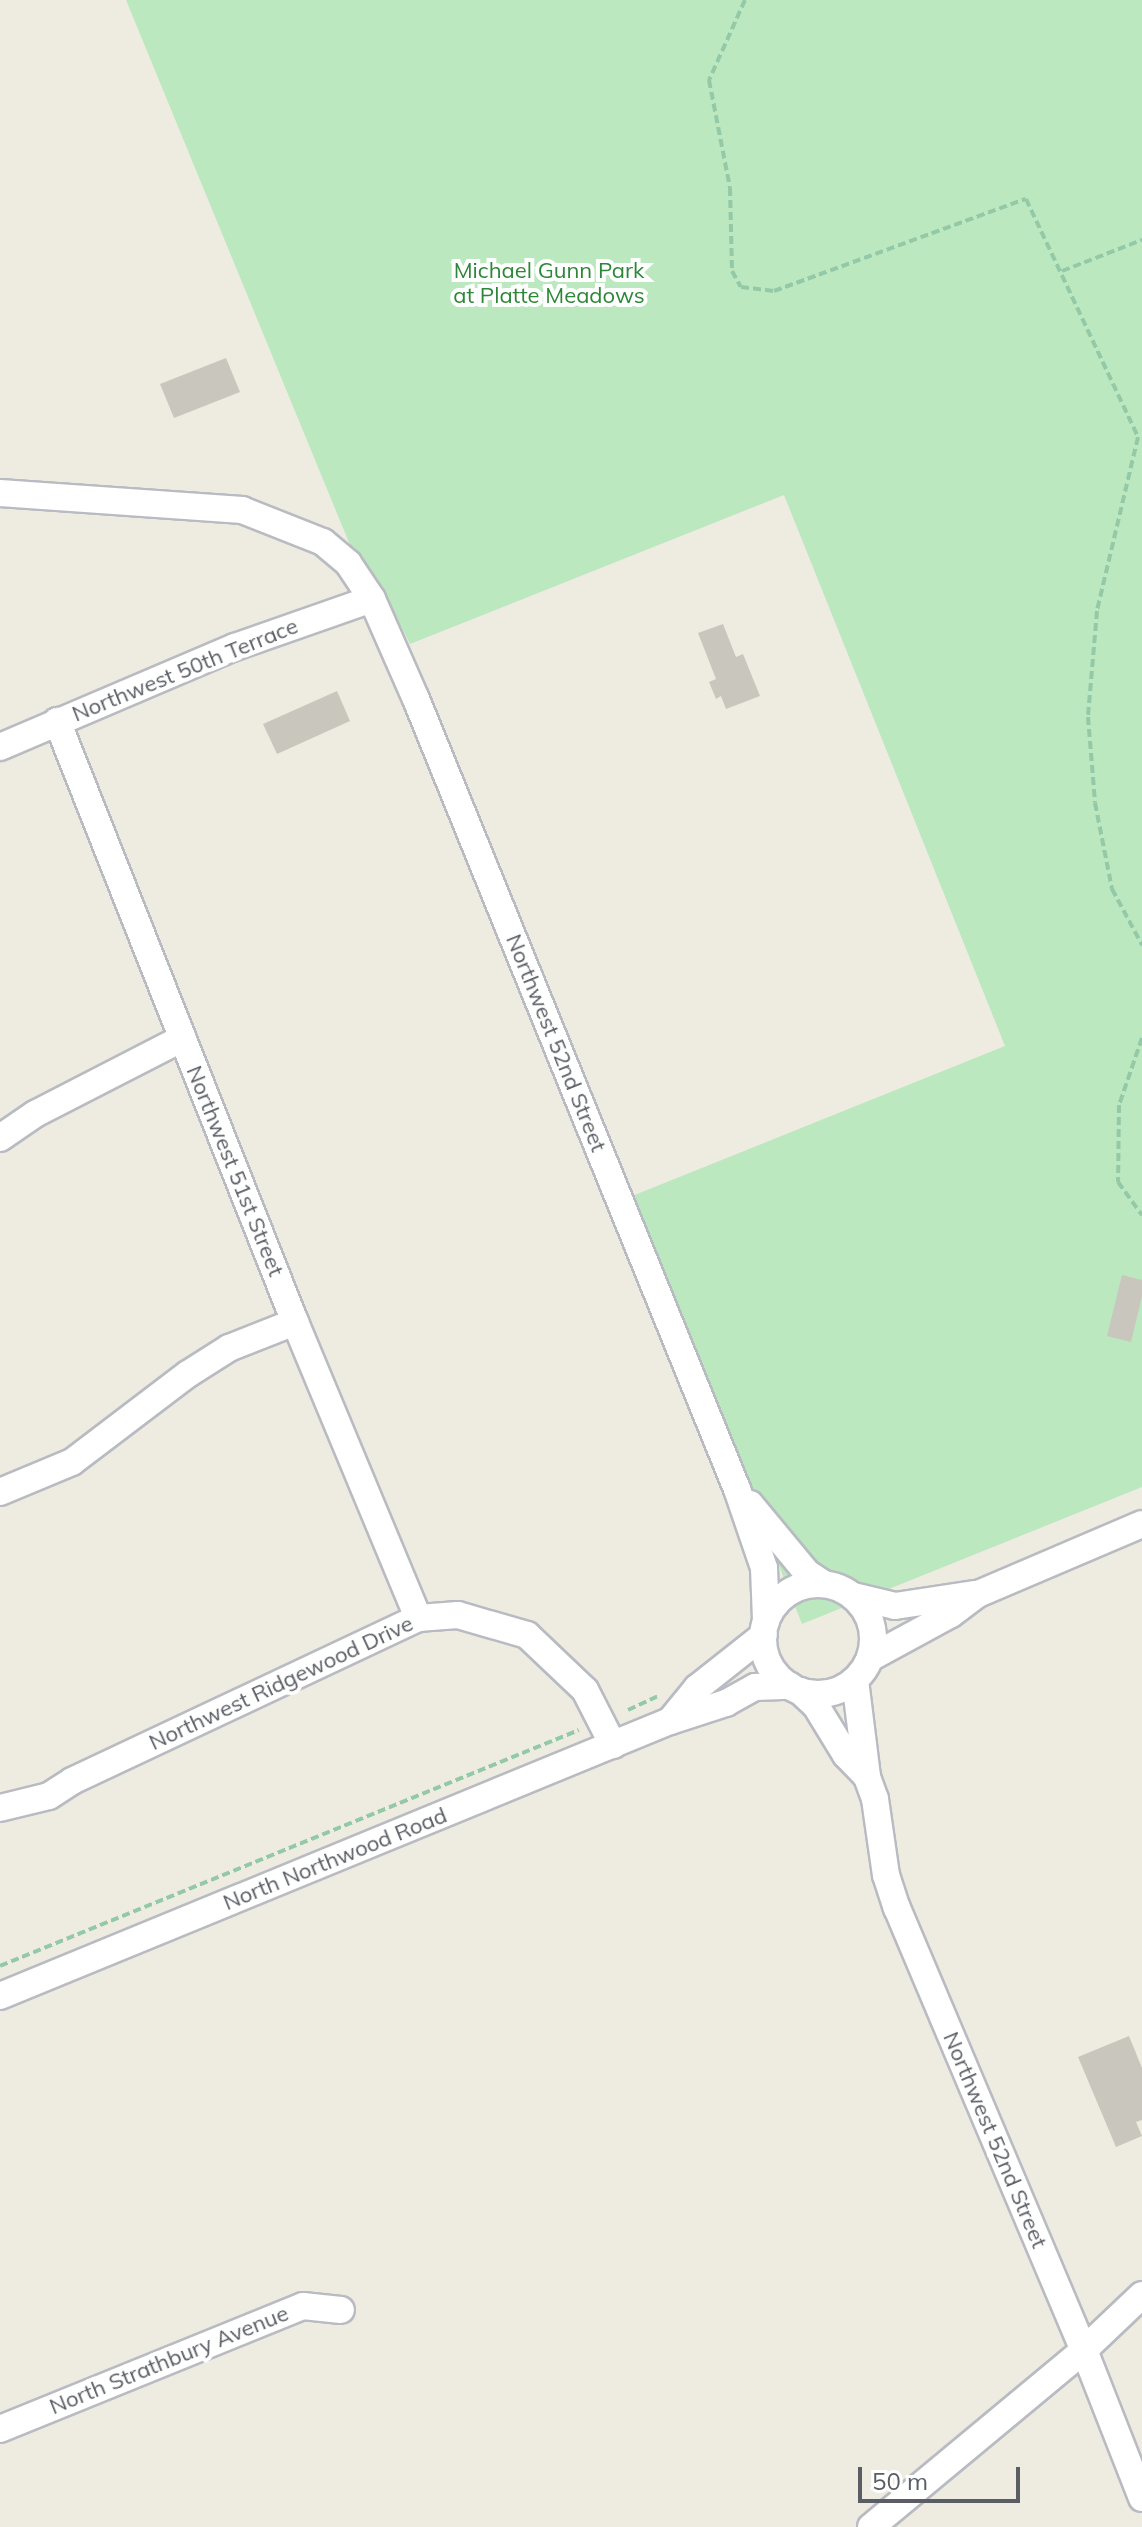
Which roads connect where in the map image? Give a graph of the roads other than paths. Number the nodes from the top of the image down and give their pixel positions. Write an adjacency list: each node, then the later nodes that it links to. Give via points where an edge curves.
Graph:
1 (0, 493): 2 (street, Northwest 52nd Street, via 242,510 323,542 348,563)
2 (372, 599): 3 (street, Northwest 50th Terrace, via 235,647); 8 (street, Northwest 52nd Street)
3 (57, 721): 4 (street, Northwest 50th Terrace); 5 (street, Northwest 51st Street)
4 (0, 747)
5 (183, 1038): 6 (street, via 35,1114); 7 (street, Northwest 51st Street)
6 (0, 1138)
7 (295, 1322): 9 (street, via 229,1348 72,1462); 14 (street, Northwest 51st Street)
8 (737, 1489): 11 (street, Northwest 52nd Street, via 807,1573); 15 (street, Northwest 52nd Street, via 764,1568)
9 (0, 1492)
10 (1142, 1524): 12 (street)
11 (824, 1584): 13 (street); 15 (street, via 795,1589 773,1608)
12 (978, 1594): 13 (street, via 895,1606); 16 (street)
13 (853, 1596): 16 (street, via 871,1623)
14 (418, 1618): 20 (street, Northwest Ridgewood Drive, via 458,1615 527,1635 585,1690); 22 (street, Northwest Ridgewood Drive, via 49,1796)
15 (765, 1628): 18 (street, via 771,1666); 19 (street, North Northwood Road, via 697,1688)
16 (870, 1658): 17 (street)
17 (855, 1680): 18 (street, via 829,1693); 21 (street, Northwest 52nd Street)
18 (795, 1688): 19 (street, North Northwood Road, via 755,1687 726,1703); 21 (street, Northwest 52nd Street, via 816,1706 846,1755)
19 (670, 1721): 20 (street, North Northwood Road)
20 (613, 1745): 23 (street, North Northwood Road)
21 (867, 1777): 26 (street, Northwest 52nd Street, via 897,1908)
22 (0, 1808)
23 (0, 1996)
24 (1142, 2295): 26 (street)
25 (341, 2310): 27 (street, North Strathbury Avenue, via 303,2306)
26 (1084, 2350): 28 (street, Northwest 52nd Street); 29 (street)
27 (0, 2429)
28 (1142, 2498)
29 (871, 2527)

